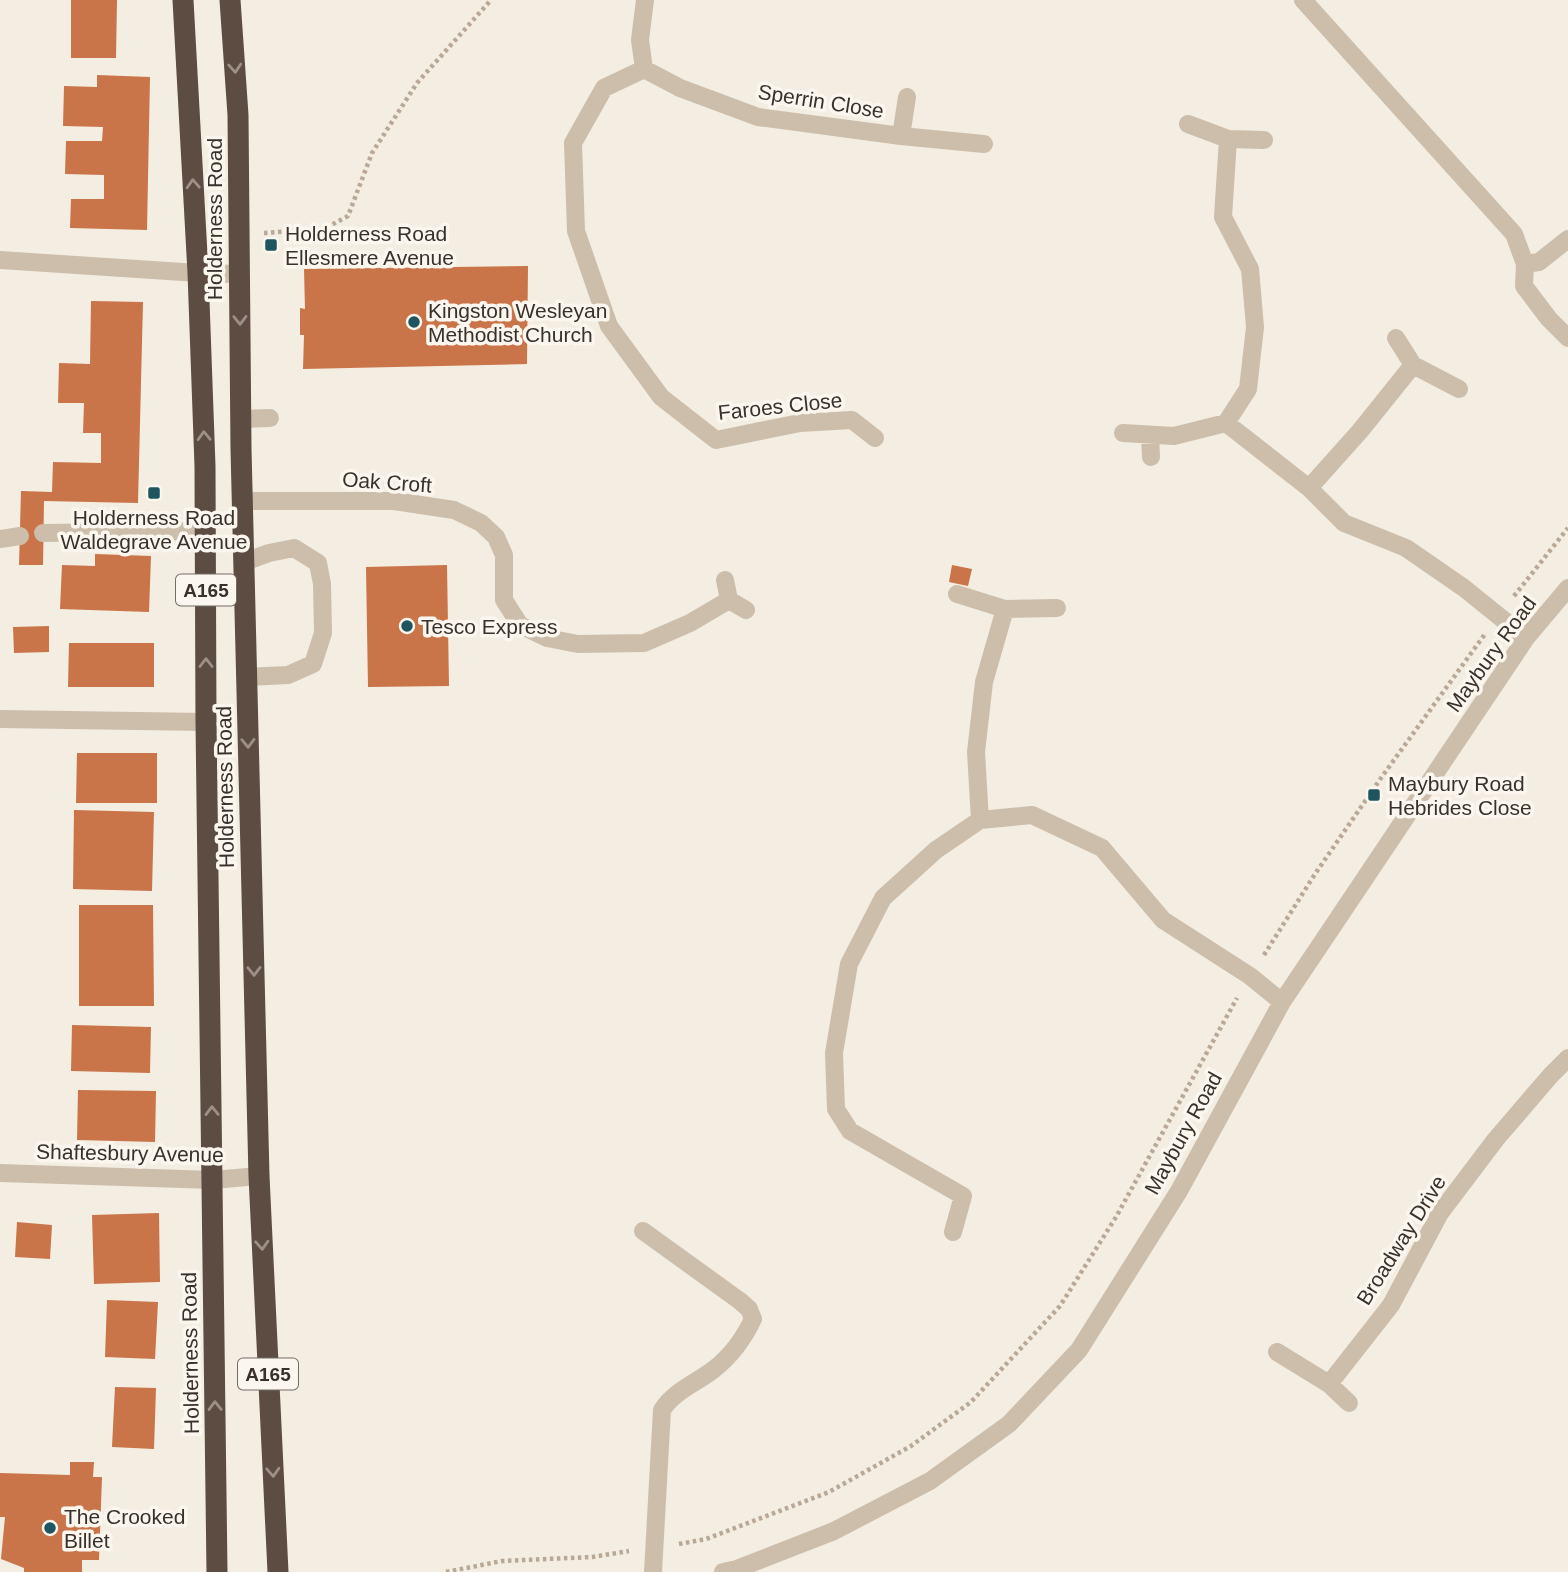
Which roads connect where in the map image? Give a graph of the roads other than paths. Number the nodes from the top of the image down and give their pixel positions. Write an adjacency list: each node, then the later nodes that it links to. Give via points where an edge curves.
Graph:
1 (183, 0): 15 (highway, Holderness Road / A165, one-way to 1)
2 (230, 0): 16 (highway, Holderness Road / A165, one-way to 16, via 238,115)
3 (645, 0): 5 (street, via 640,40)
4 (1303, 0): 14 (street, via 1514,234)
5 (644, 69): 8 (street, Sperrin Close, via 680,88 758,117); 26 (street, Faroes Close, via 604,88 573,143 576,231 609,326 661,397 716,440 800,423 852,420)
6 (907, 97): 8 (street, Sperrin Close)
7 (1188, 124): 9 (street)
8 (901, 136): 11 (street, Sperrin Close)
9 (1228, 139): 10 (street); 23 (street, via 1223,217 1250,269 1255,327 1248,389)
10 (1264, 140)
11 (984, 144)
12 (1568, 239): 14 (street, via 1539,262)
13 (0, 260): 15 (street)
14 (1525, 264): 18 (street, via 1524,286)
15 (198, 273): 16 (street); 30 (highway, Holderness Road / A165, one-way to 15)
16 (239, 274): 22 (highway, Holderness Road / A165, one-way to 22)
17 (1396, 338): 19 (street)
18 (1568, 338)
19 (1413, 365): 20 (street); 28 (street)
20 (1459, 389)
21 (270, 418): 22 (street)
22 (241, 419): 29 (highway, Holderness Road / A165)
23 (1227, 423): 25 (street, via 1174,436); 28 (street)
24 (1123, 433): 25 (street)
25 (1150, 435): 27 (street)
26 (874, 438)
27 (1151, 457)
28 (1309, 488): 42 (street, via 1344,523 1406,548)
29 (242, 501): 34 (highway, Holderness Road / A165); 38 (street, Oak Croft, via 394,501 454,510 481,523 496,537 504,555 504,600 520,625 547,638 578,644 644,643 690,624)
30 (206, 531): 31 (street); 45 (highway, Holderness Road / A165, one-way to 30)
31 (43, 533)
32 (20, 536): 33 (street)
33 (0, 539)
34 (244, 562): 43 (highway, Holderness Road / A165); 43 (street, via 294,548 318,563 323,633 313,664 288,675)
35 (725, 580): 38 (street)
36 (1568, 588): 42 (street, Maybury Road)
37 (957, 594): 40 (street)
38 (729, 600): 41 (street)
39 (1057, 608): 40 (street)
40 (1005, 609): 46 (street, via 984,682 976,752)
41 (746, 610)
42 (1526, 638): 47 (street, Maybury Road)
43 (246, 677): 50 (highway, Holderness Road / A165, one-way to 50)
44 (0, 719): 45 (street)
45 (206, 722): 51 (highway, Holderness Road / A165, one-way to 45)
46 (980, 820): 47 (street, via 1032,815 1102,848 1163,920); 53 (street, via 936,850 883,898 849,964 834,1053 836,1109 850,1131 963,1196)
47 (1282, 1002): 60 (street, Maybury Road, via 1179,1191 1079,1350 1009,1424 918,1488 834,1531)
48 (1568, 1058): 55 (street, Broadway Drive, via 1496,1139 1440,1213 1391,1305)
49 (0, 1173): 51 (street, Shaftesbury Avenue)
50 (259, 1176): 51 (street, Shaftesbury Avenue); 58 (highway, Holderness Road / A165, one-way to 58)
51 (213, 1180): 57 (highway, Holderness Road / A165, one-way to 51)
52 (643, 1231): 59 (street, via 740,1301 753,1319 744,1337 717,1367 668,1399 662,1410)
53 (953, 1232)
54 (1278, 1352): 55 (street)
55 (1329, 1384): 56 (street)
56 (1349, 1403)
57 (217, 1572)
58 (278, 1572)
59 (653, 1572)
60 (723, 1572)

